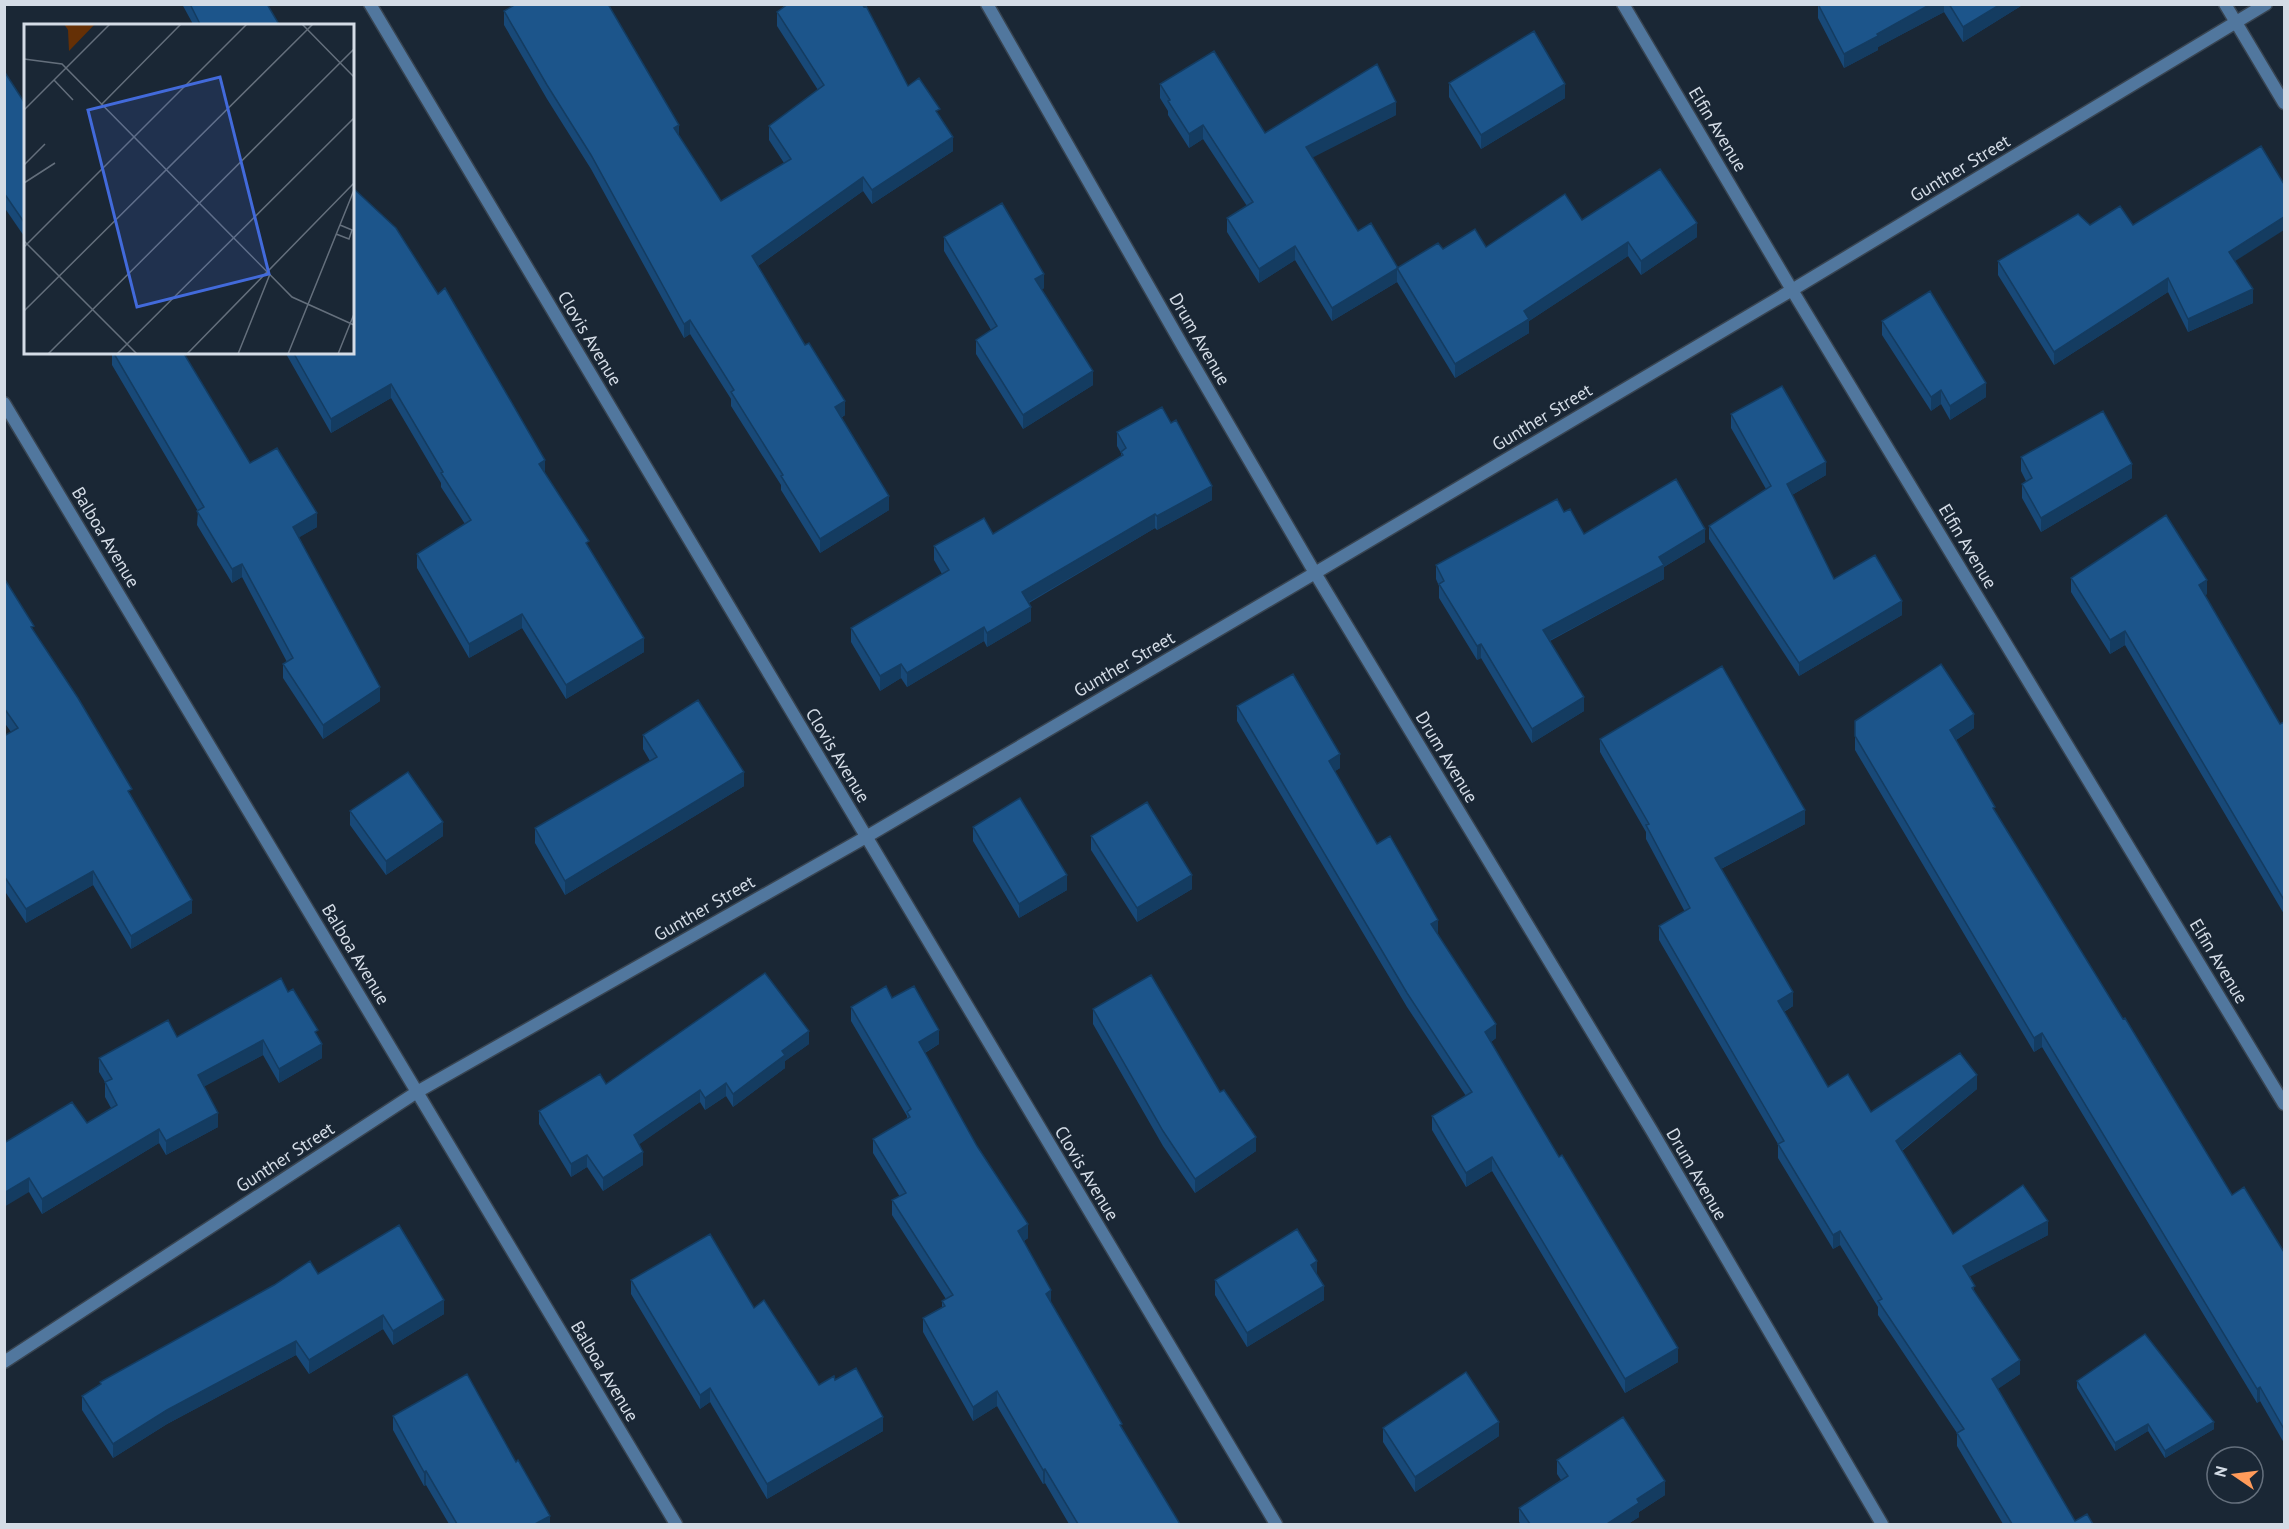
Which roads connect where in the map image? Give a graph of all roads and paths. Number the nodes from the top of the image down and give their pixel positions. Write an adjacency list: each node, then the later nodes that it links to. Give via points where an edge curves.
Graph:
1 (370, 4): 11 (street, Clovis Avenue)
2 (987, 4): 10 (street, Drum Avenue)
3 (1623, 4): 8 (street, Elfin Avenue)
4 (2225, 4): 6 (street)
5 (2266, 4): 6 (street, Gunther Street)
6 (2236, 23): 7 (street); 8 (street, Gunther Street)
7 (2284, 103)
8 (1792, 290): 10 (street, Gunther Street); 13 (street, Elfin Avenue)
9 (4, 403): 12 (street, Balboa Avenue)
10 (1316, 573): 11 (street, Gunther Street); 17 (street, Drum Avenue, via 1652,1131)
11 (866, 837): 12 (street, Gunther Street); 16 (street, Clovis Avenue)
12 (417, 1092): 14 (street, Gunther Street); 15 (street, Balboa Avenue)
13 (2284, 1104)
14 (4, 1362)
15 (676, 1524)
16 (1276, 1524)
17 (1882, 1524)

